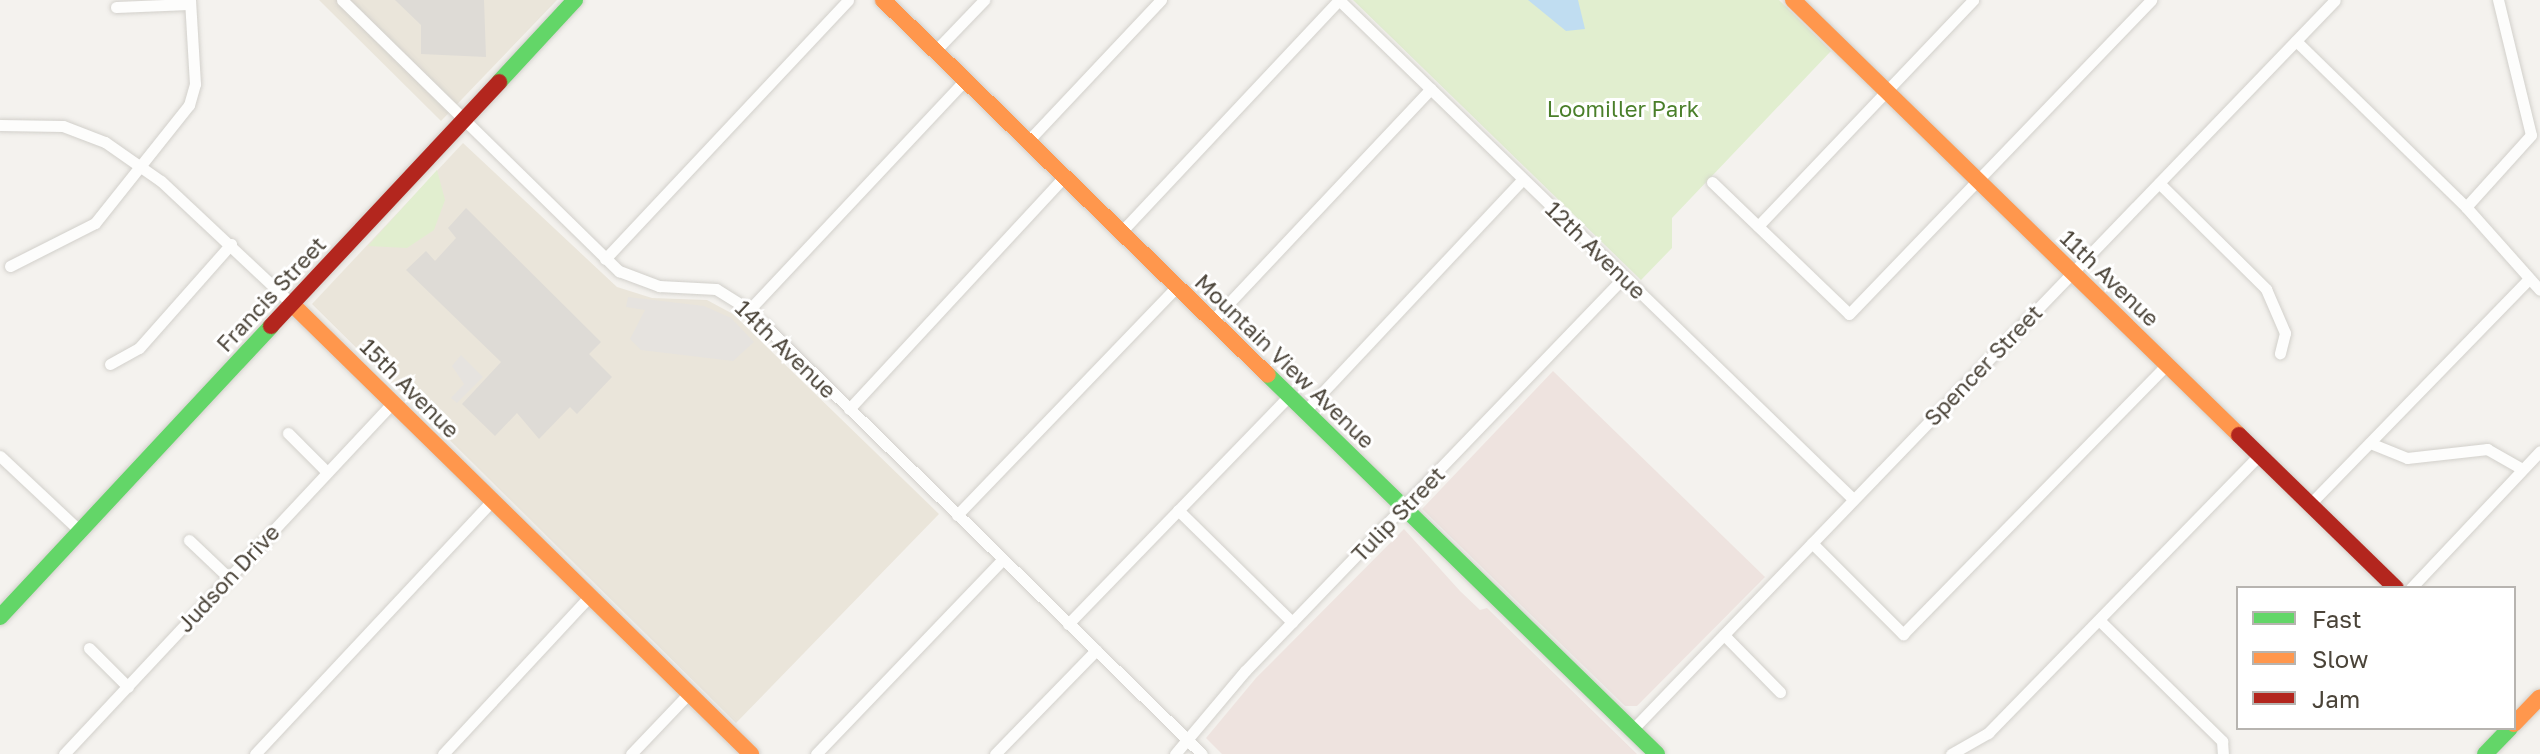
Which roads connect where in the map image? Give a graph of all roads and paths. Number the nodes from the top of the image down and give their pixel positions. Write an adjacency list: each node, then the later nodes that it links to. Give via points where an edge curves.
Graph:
1 (342, 0): 20 (street, 14th Avenue)
2 (575, 0): 20 (street, Francis Street)
3 (848, 0): 33 (street)
4 (883, 0): 16 (street, Mountain View Avenue)
5 (984, 0): 16 (street)
6 (1161, 0): 22 (street)
7 (1339, 0): 18 (street, 12th Avenue); 31 (street)
8 (1973, 0): 19 (street)
9 (2151, 0): 26 (street)
10 (2335, 0): 15 (street, Spencer Street)
11 (2498, 0): 29 (street, via 2531,135)
12 (1794, 1): 19 (street, 11th Avenue)
13 (189, 2): 14 (street); 23 (street, via 195,84 189,105)
14 (116, 7)
15 (2296, 41): 28 (street, Spencer Street); 29 (street)
16 (935, 51): 17 (street, Mountain View Avenue)
17 (965, 80): 22 (street, Mountain View Avenue); 41 (street)
18 (1431, 89): 25 (street, 12th Avenue); 42 (street)
19 (1887, 92): 26 (street, 11th Avenue); 30 (street)
20 (462, 121): 33 (street, 14th Avenue); 40 (street, Francis Street)
21 (0, 125): 23 (street, 15th Avenue, via 63,126)
22 (1028, 141): 24 (street, Mountain View Avenue)
23 (138, 163): 32 (street, 15th Avenue); 34 (street, via 95,223)
24 (1064, 177): 31 (street, Mountain View Avenue); 48 (street)
25 (1523, 179): 36 (street, 12th Avenue); 49 (street)
26 (1978, 181): 30 (street, via 1849,314); 35 (street, 11th Avenue)
27 (1712, 182): 30 (street)
28 (2159, 183): 35 (street, Spencer Street); 43 (street, via 2266,289 2285,333)
29 (2466, 207): 37 (street)
30 (1758, 226)
31 (1121, 232): 38 (street, Mountain View Avenue)
32 (231, 244): 40 (street, 15th Avenue); 44 (street, via 139,348)
33 (605, 259): 41 (street, 14th Avenue, via 638,281 716,289)
34 (10, 266)
35 (2072, 273): 45 (street, 11th Avenue); 57 (street, Spencer Street)
36 (1624, 277): 57 (street, 12th Avenue); 60 (street, Tulip Street)
37 (2529, 279): 39 (street); 51 (street)
38 (1177, 286): 42 (street, Mountain View Avenue); 62 (street)
39 (2540, 290)
40 (292, 304): 47 (street, 15th Avenue); 63 (street, Francis Street)
41 (749, 310): 48 (street, 14th Avenue)
42 (1212, 321): 46 (street, Mountain View Avenue)
43 (2280, 353)
44 (110, 364)
45 (2167, 364): 53 (street, 11th Avenue); 65 (street, via 1903,634)
46 (1289, 396): 49 (street, Mountain View Avenue); 61 (street)
47 (393, 402): 56 (street, Judson Drive); 58 (street, 15th Avenue)
48 (849, 409): 62 (street, 14th Avenue)
49 (1305, 411): 60 (street, Mountain View Avenue)
50 (288, 433): 56 (street)
51 (2370, 443): 55 (street, via 2394,457 2487,449); 59 (street)
52 (2539, 454): 55 (street)
53 (2259, 455): 59 (street, 11th Avenue); 72 (street)
54 (0, 456): 63 (street)
55 (2522, 469): 69 (street)
56 (327, 472): 67 (street, Judson Drive)
57 (1853, 499): 65 (street, Spencer Street)
58 (493, 500): 70 (street, 15th Avenue); 87 (street)
59 (2310, 504): 68 (street, 11th Avenue)
60 (1404, 507): 73 (street, Tulip Street); 83 (street, Mountain View Avenue)
61 (1178, 510): 73 (street); 74 (street)
62 (957, 515): 66 (street, 14th Avenue)
63 (80, 531): 71 (street, Francis Street)
64 (189, 540): 67 (street)
65 (1812, 543): 75 (street, Spencer Street)
66 (1002, 560): 74 (street, 14th Avenue); 91 (street)
67 (229, 578): 78 (street, Judson Drive)
68 (2394, 586)
69 (2413, 586)
70 (590, 596): 80 (street, 15th Avenue); 88 (street)
71 (0, 617)
72 (2099, 620): 96 (street, via 1988,733); 97 (street, via 2222,741)
73 (1292, 622): 85 (street, Tulip Street)
74 (1068, 624): 77 (street, 14th Avenue)
75 (1724, 635): 79 (street); 83 (street, Spencer Street)
76 (89, 648): 78 (street)
77 (1096, 650): 85 (street, 14th Avenue); 92 (street)
78 (128, 687): 86 (street, Judson Drive)
79 (1780, 692)
80 (689, 693): 89 (street); 90 (street, 15th Avenue)
81 (2540, 697): 82 (street)
82 (2516, 717)
83 (1632, 730): 95 (street, Mountain View Avenue)
84 (2505, 730): 98 (street)
85 (1188, 740): 93 (street, Tulip Street); 94 (street, 14th Avenue)
86 (64, 754)
87 (255, 754)
88 (443, 754)
89 (631, 754)
90 (751, 754)
91 (816, 754)
92 (995, 754)
93 (1175, 754)
94 (1202, 754)
95 (1657, 754)
96 (1951, 754)
97 (2223, 754)
98 (2485, 754)

